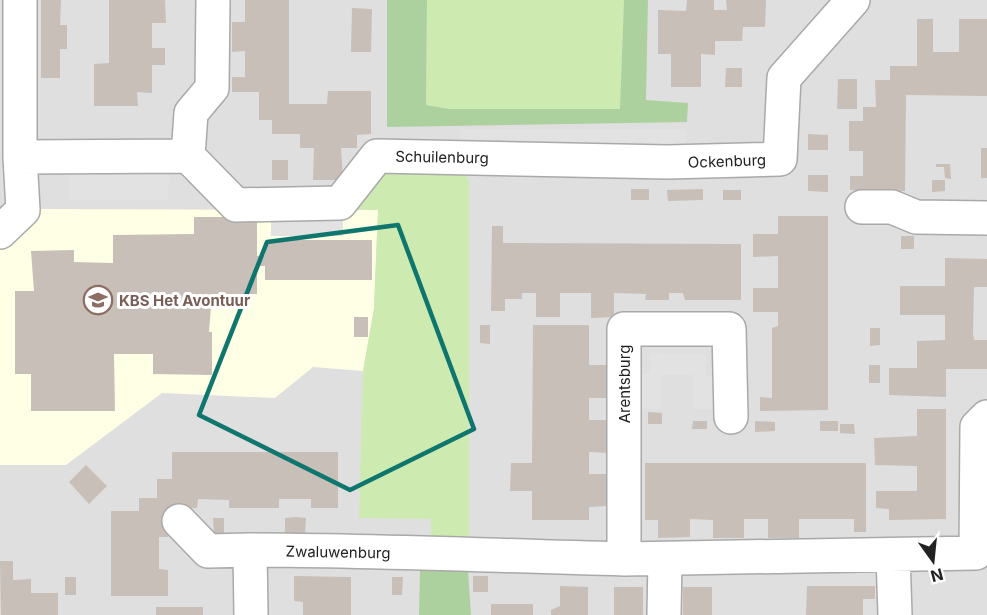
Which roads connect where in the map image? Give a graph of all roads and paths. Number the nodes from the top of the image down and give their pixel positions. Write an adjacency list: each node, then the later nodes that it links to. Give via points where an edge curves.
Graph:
1 (20, 0): 5 (street)
2 (213, 0): 4 (street, via 212,88 191,113)
3 (853, 0): 6 (street, Ockenburg, via 784,78 780,159)
4 (188, 156): 5 (street); 6 (street, Schuilenburg, via 236,205 340,203 376,156)
5 (20, 157): 9 (street, via 23,210)
6 (668, 162)
7 (862, 207): 8 (street, via 892,207 916,217)
8 (987, 218)
9 (0, 232)
10 (730, 417): 15 (street, Arentsburg, via 729,329 624,329)
11 (987, 417): 14 (street, via 977,427 976,553)
12 (179, 521): 13 (street, Zwaluwenburg, via 208,551)
13 (250, 550): 15 (street, Zwaluwenburg); 17 (street)
14 (893, 555): 16 (street); 19 (street)
15 (624, 558): 16 (street)
16 (665, 559): 18 (street)
17 (251, 615)
18 (664, 615)
19 (895, 615)

